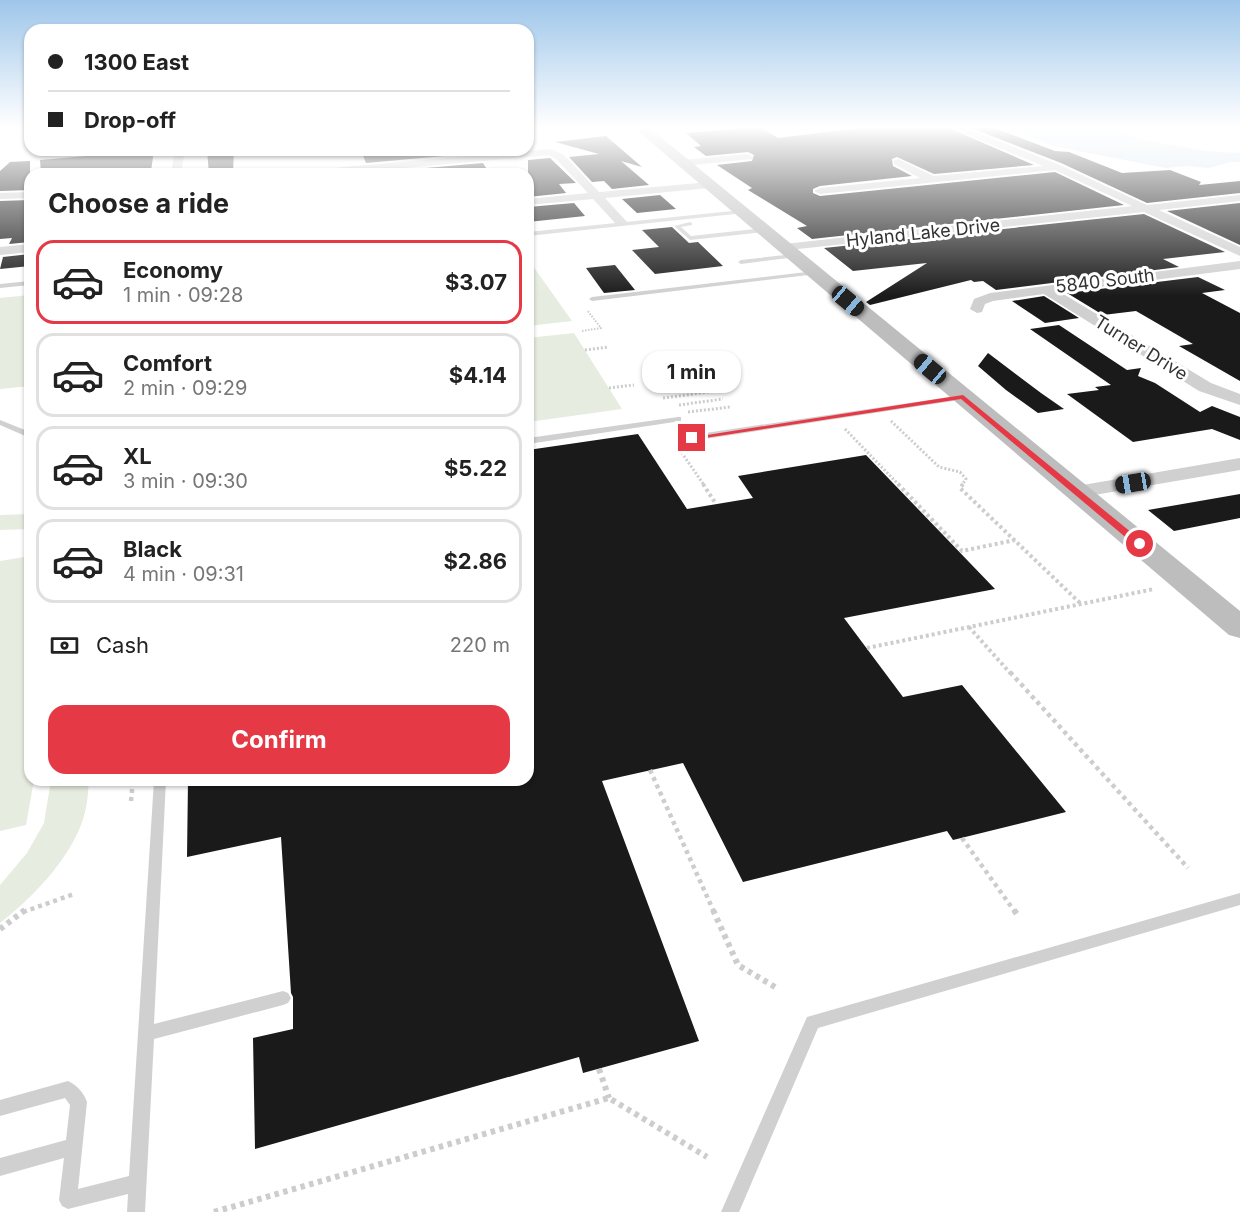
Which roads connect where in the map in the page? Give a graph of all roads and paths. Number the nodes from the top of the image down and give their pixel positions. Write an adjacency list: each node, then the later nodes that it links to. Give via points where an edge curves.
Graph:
1 (584, 183): 8 (street)
2 (706, 183): 5 (main road)
3 (906, 183): 6 (street)
4 (1089, 183): 12 (street)
5 (709, 185): 8 (street); 13 (main road)
6 (820, 191)
7 (24, 195): 9 (street)
8 (596, 195): 11 (street); 14 (street)
9 (0, 196)
10 (1240, 198): 12 (street, Hyland Lake Drive)
11 (534, 201)
12 (1145, 209): 18 (street, Hyland Lake Drive); 19 (street)
13 (752, 220): 13 (lane, via 690,238 677,226); 15 (lane); 18 (main road)
14 (621, 222)
15 (534, 234)
16 (24, 248): 17 (street)
17 (0, 250)
18 (789, 252): 20 (lane); 22 (main road)
19 (1240, 252)
20 (741, 262)
21 (1240, 265): 25 (street, 5840 South)
22 (815, 273): 26 (lane); 33 (main road)
23 (24, 284): 24 (lane)
24 (0, 286)
25 (1045, 289): 27 (street, 5840 South, via 990,297 980,302); 36 (street, Turner Drive, via 1204,387)
26 (592, 299)
27 (977, 309)
28 (608, 347): 29 (path)
29 (585, 350)
30 (634, 385): 31 (path)
31 (609, 388)
32 (717, 391): 34 (path)
33 (963, 397): 44 (lane); 48 (main road)
34 (663, 398)
35 (723, 399): 37 (path)
36 (1240, 400)
37 (670, 406)
38 (730, 406): 40 (path)
39 (885, 415): 50 (path, via 939,467 960,472 966,478 960,488)
40 (681, 416): 45 (lane)
41 (0, 422): 43 (lane)
42 (838, 422): 50 (path, via 962,550)
43 (24, 432)
44 (692, 438)
45 (534, 440)
46 (677, 446): 49 (path)
47 (1240, 464): 48 (street)
48 (1077, 492): 54 (main road)
49 (716, 504)
50 (1015, 540): 52 (path)
51 (1154, 589): 52 (path)
52 (1081, 604): 53 (path)
53 (969, 627): 55 (path); 61 (path)
54 (1240, 628)
55 (867, 648)
56 (650, 770): 66 (path, via 738,965)
57 (132, 786): 59 (path)
58 (160, 786): 68 (lane)
59 (131, 801)
60 (962, 838): 64 (path)
61 (1188, 868)
62 (74, 894): 65 (path, via 25,910)
63 (1240, 899): 79 (lane, via 813,1022)
64 (1018, 917)
65 (0, 929)
66 (775, 987)
67 (283, 998): 68 (lane)
68 (146, 1034): 75 (lane)
69 (599, 1069): 70 (path)
70 (609, 1098): 73 (path); 78 (path)
71 (0, 1108): 72 (lane, via 68,1089 79,1102)
72 (74, 1147): 74 (lane); 76 (lane)
73 (707, 1157)
74 (0, 1167)
75 (138, 1183): 76 (lane); 77 (lane)
76 (67, 1206)
77 (136, 1212)
78 (214, 1212)
79 (730, 1212)

